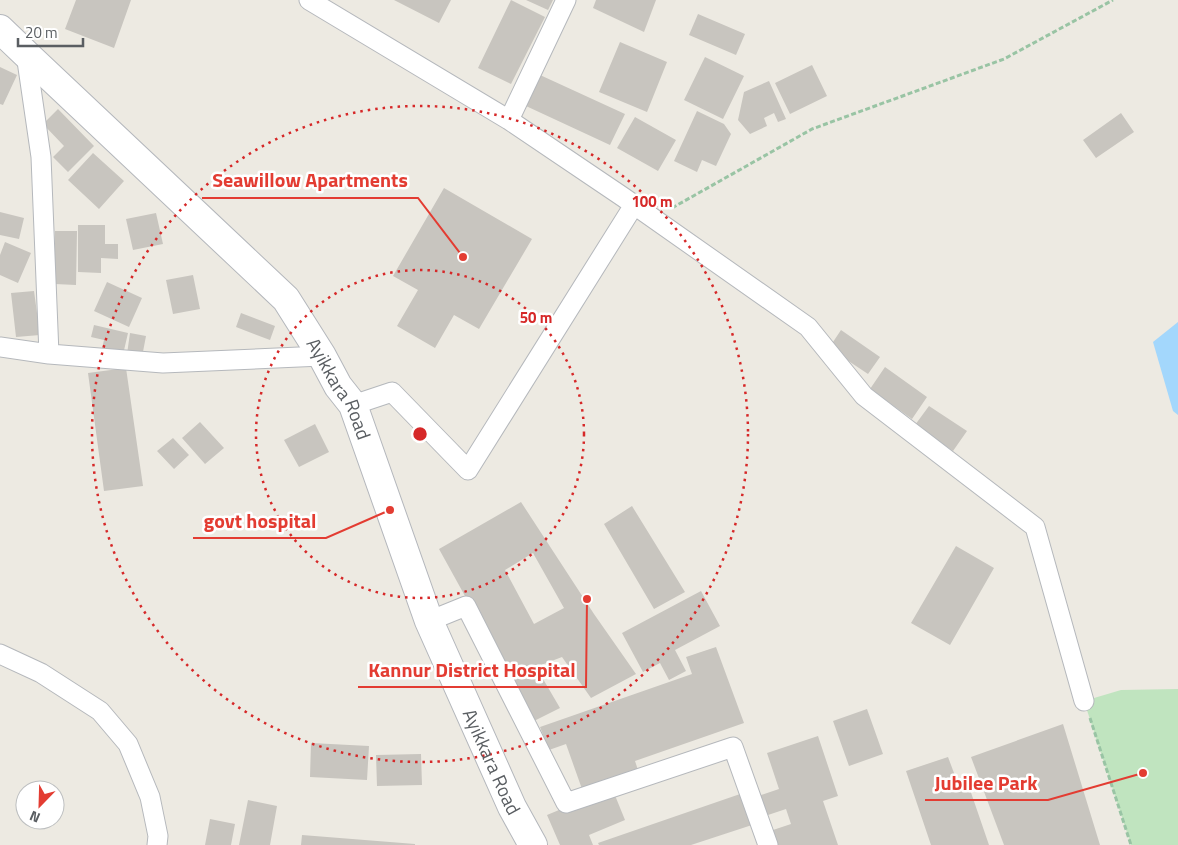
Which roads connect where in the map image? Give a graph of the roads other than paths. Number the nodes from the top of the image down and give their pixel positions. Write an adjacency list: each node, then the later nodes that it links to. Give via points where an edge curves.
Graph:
1 (309, 0): 5 (street)
2 (566, 0): 5 (street)
3 (0, 29): 4 (main road, Ayikkara Road)
4 (26, 54): 8 (street, via 41,157); 9 (main road, Ayikkara Road, via 286,298)
5 (509, 120): 6 (street)
6 (634, 205): 10 (street, via 468,470 392,392); 13 (street, via 808,327 864,396 1035,527)
7 (0, 347): 8 (street)
8 (49, 354): 9 (street, via 163,363)
9 (322, 356): 10 (main road, Ayikkara Road)
10 (352, 405): 11 (main road, Ayikkara Road)
11 (429, 621): 15 (main road, Ayikkara Road, via 512,807); 16 (street, via 466,606 566,803 733,747)
12 (0, 654): 14 (street, via 41,672 100,711 128,744 150,797)
13 (1084, 701)
14 (157, 845)
15 (533, 845)
16 (768, 845)

